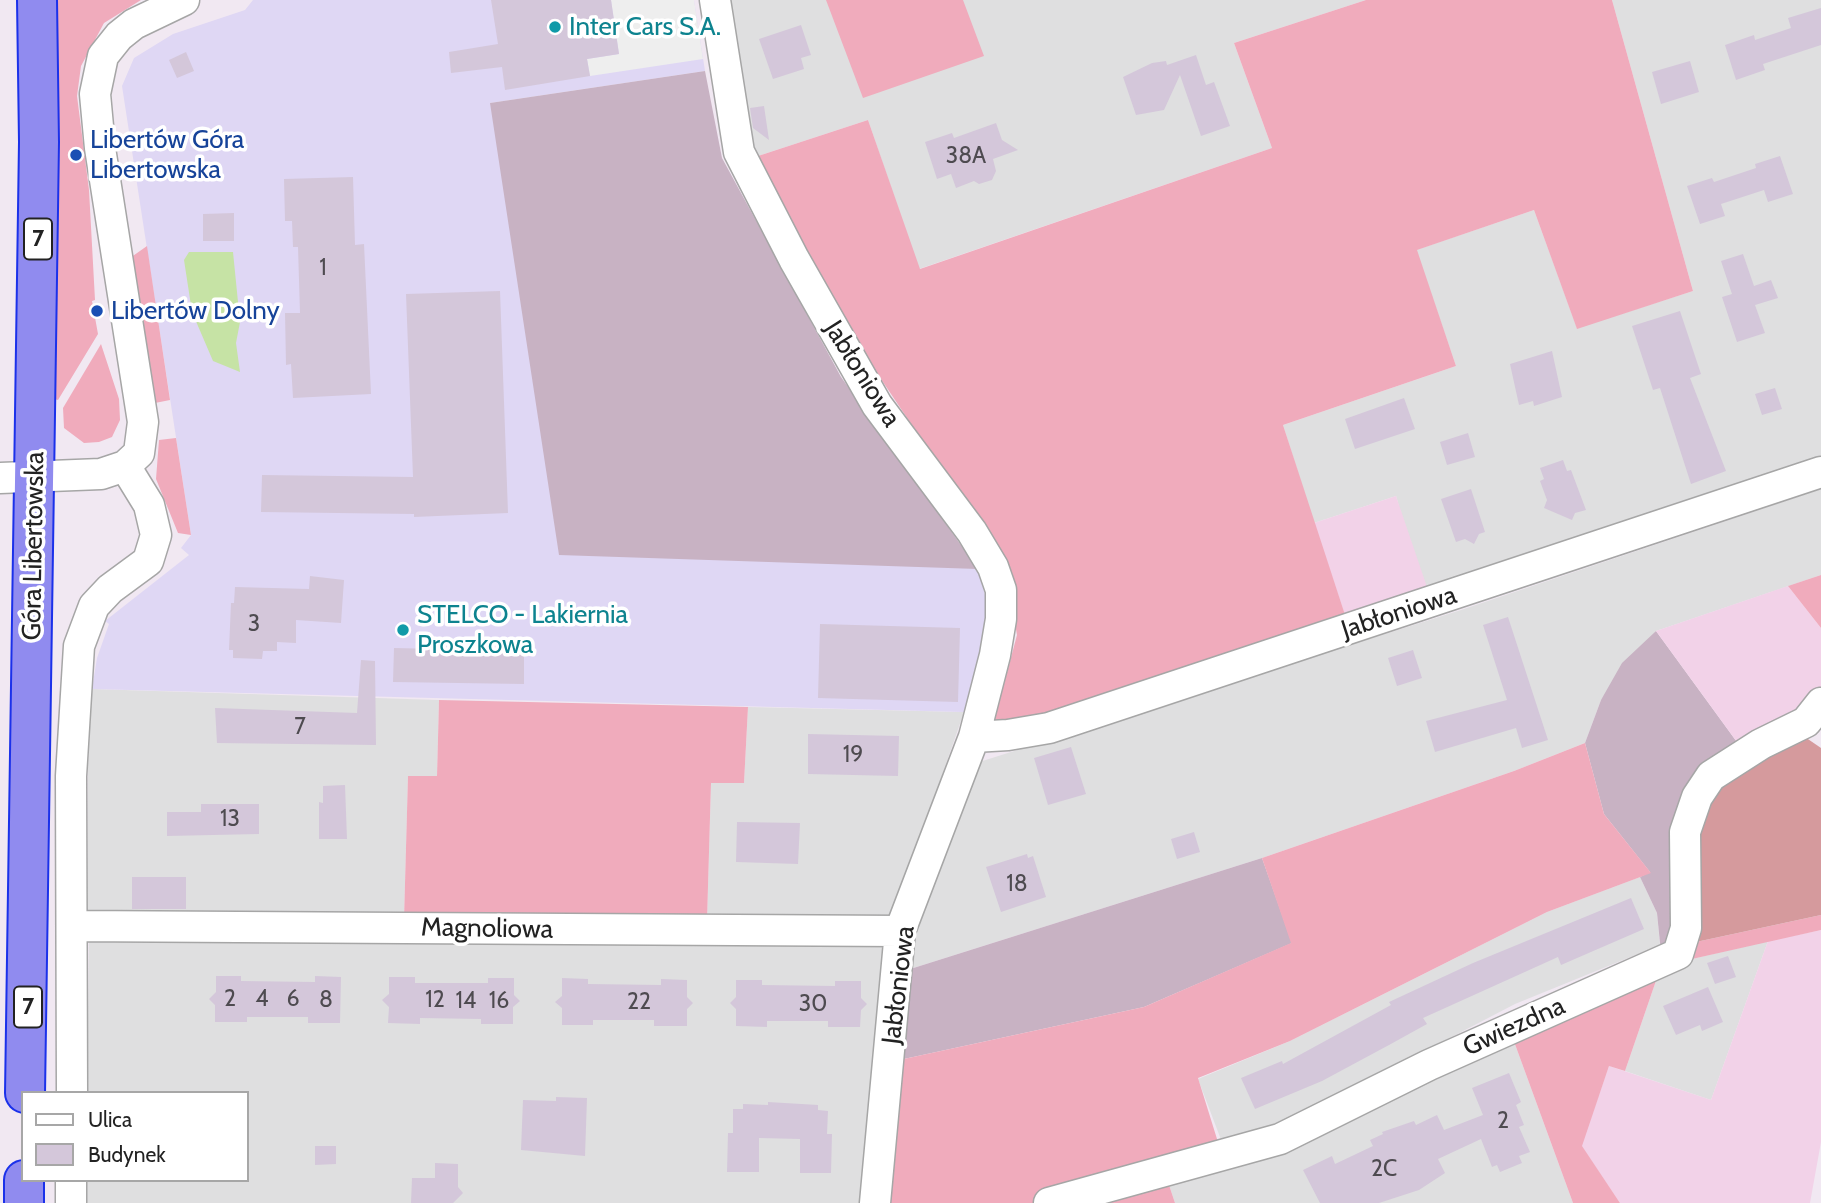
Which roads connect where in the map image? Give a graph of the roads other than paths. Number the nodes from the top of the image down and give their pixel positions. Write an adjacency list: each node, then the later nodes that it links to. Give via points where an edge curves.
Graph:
1 (37, 0): 6 (highway, Góra Libertowska / 7, via 39,142)
2 (184, 0): 4 (street, via 119,36 103,56 96,80 98,138 143,422 139,453)
3 (715, 0): 8 (street, Jabłoniowa, via 739,152 877,405 972,531 993,567 1001,590 1001,619)
4 (125, 466): 6 (street, via 101,474); 9 (street, Góra Libertowska, via 149,505 156,534 148,561 94,606 79,646 71,776)
5 (1821, 472): 8 (street, Jabłoniowa, via 1049,727)
6 (17, 478): 11 (highway, Góra Libertowska / 7)
7 (1821, 703): 18 (street, Gwiezdna, via 1806,722 1712,776 1697,797 1685,832 1686,928 1678,954 1429,1065 1280,1139)
8 (974, 737): 10 (street, Jabłoniowa)
9 (73, 926): 10 (street, Magnoliowa); 12 (street, Góra Libertowska)
10 (900, 931): 17 (street, Jabłoniowa)
11 (25, 1091)
12 (72, 1091)
13 (24, 1182): 15 (highway)
14 (71, 1182): 16 (street)
15 (24, 1203)
16 (71, 1203)
17 (875, 1203)
18 (1049, 1203)

